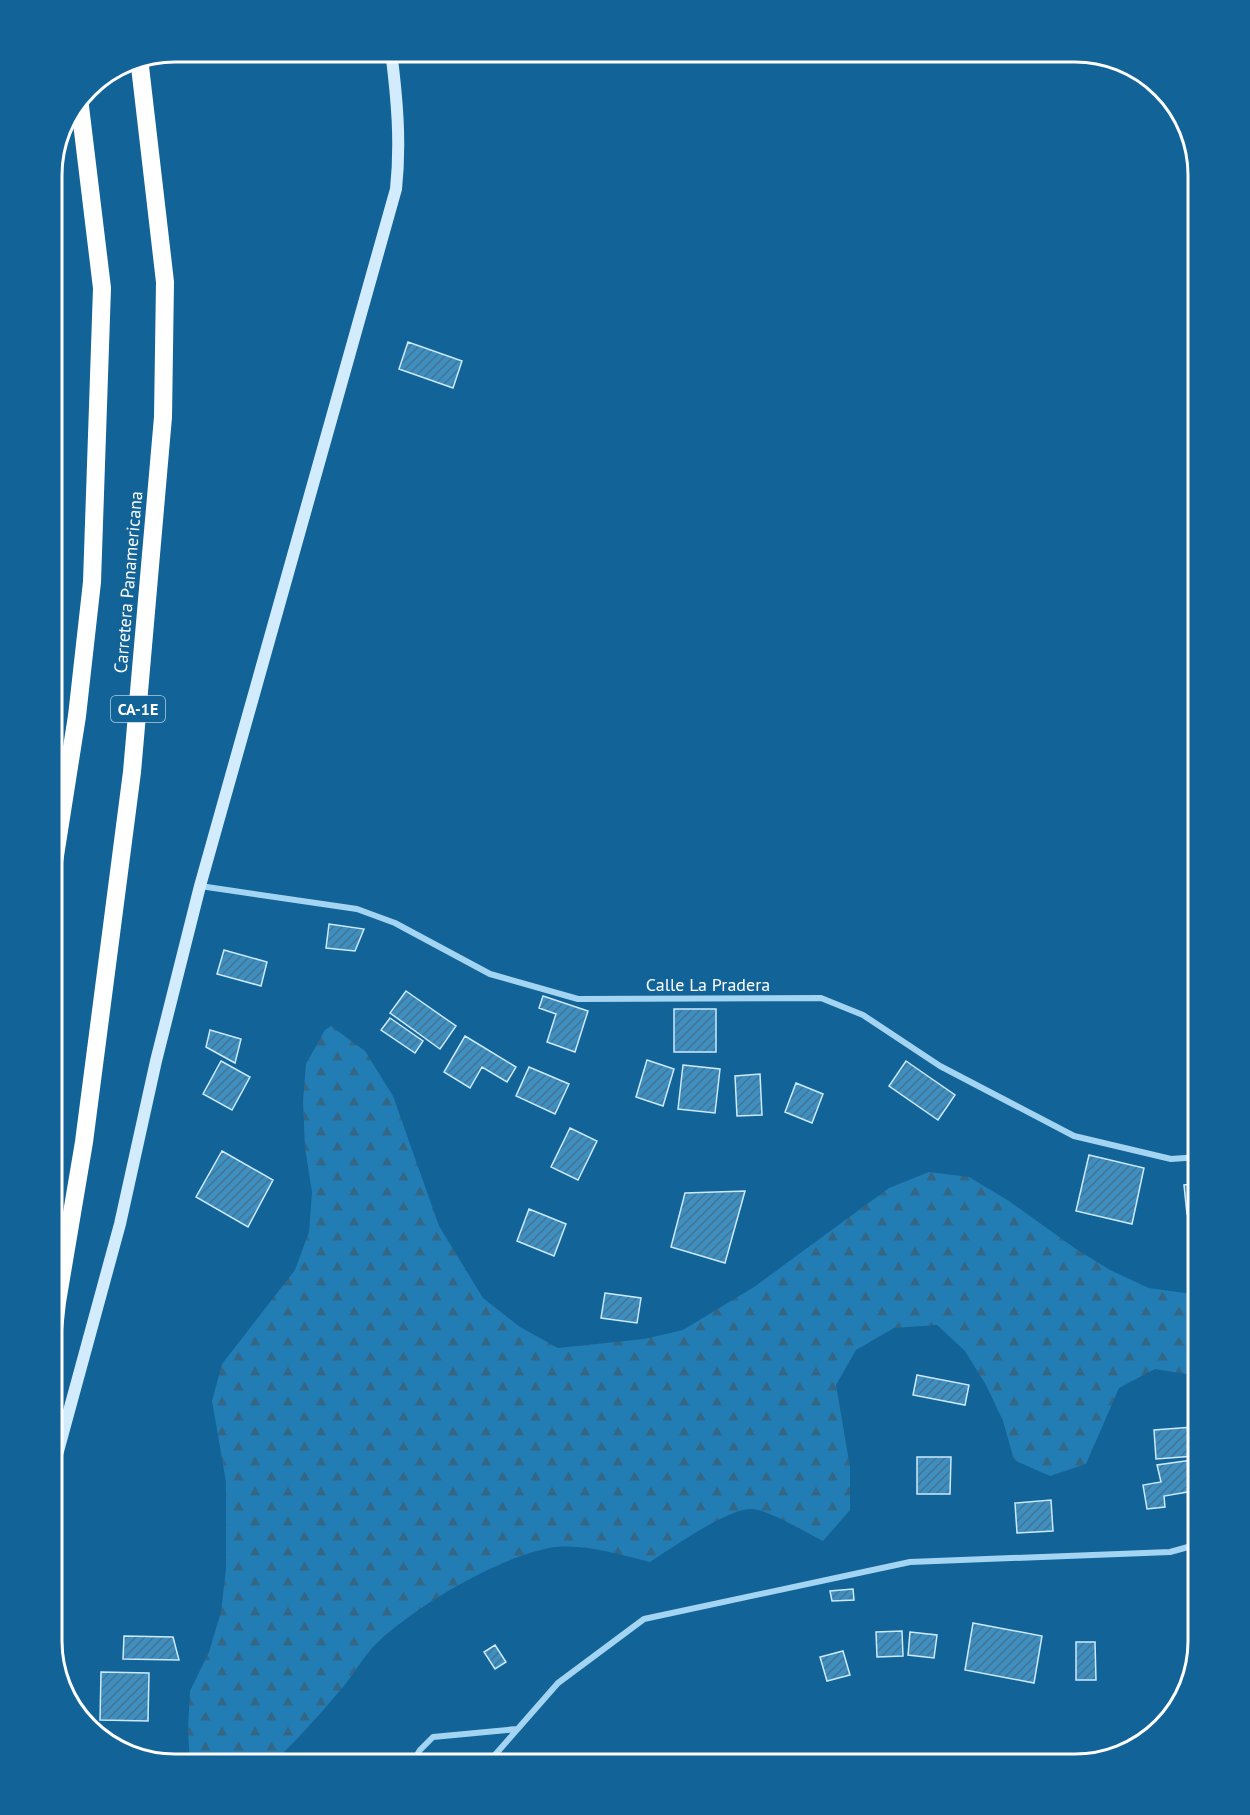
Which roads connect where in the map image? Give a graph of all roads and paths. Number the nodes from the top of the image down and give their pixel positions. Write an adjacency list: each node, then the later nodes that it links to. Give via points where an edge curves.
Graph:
1 (392, 62): 5 (main road, via 400,153 396,189)
2 (139, 67): 7 (highway, Carretera Panamericana / CA-1E, via 165,282 163,417 132,772 84,1142)
3 (81, 110): 4 (highway, Carretera Panamericana, via 102,288 92,582)
4 (62, 814)
5 (200, 886): 6 (street, Calle La Pradera, via 357,909 395,922 490,974 578,999 821,998 863,1016 940,1066 1074,1136 1171,1159); 8 (main road, via 120,1224)
6 (1188, 1158)
7 (61, 1277)
8 (61, 1440)
9 (1188, 1547): 10 (street, via 1170,1552 910,1562 644,1619 558,1683)
10 (518, 1730): 11 (street, via 433,1737); 12 (street)
11 (418, 1753)
12 (497, 1753)

